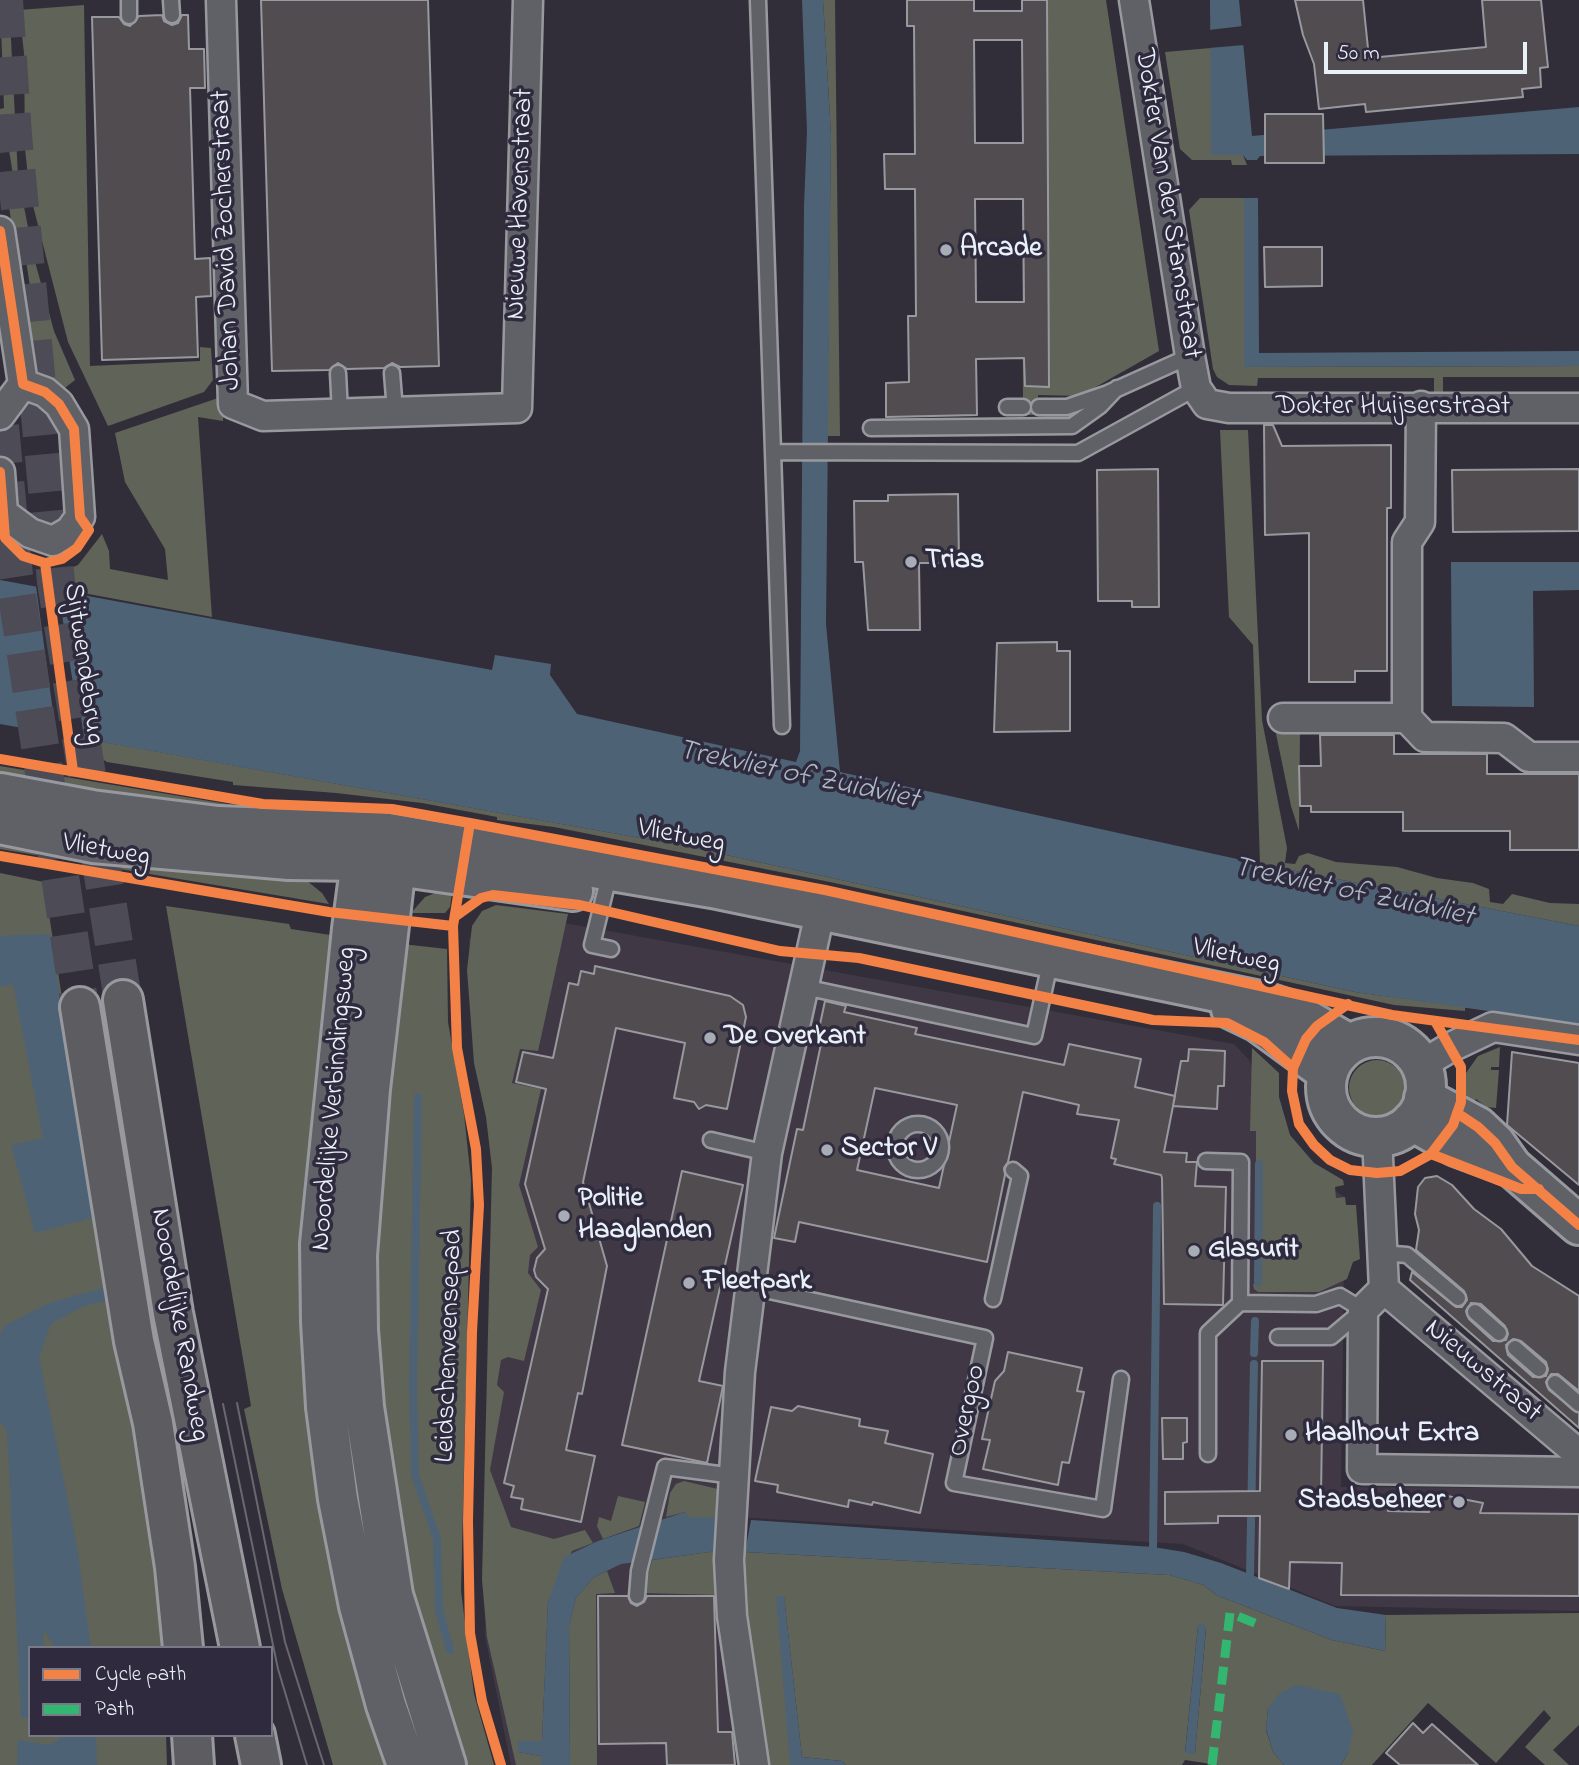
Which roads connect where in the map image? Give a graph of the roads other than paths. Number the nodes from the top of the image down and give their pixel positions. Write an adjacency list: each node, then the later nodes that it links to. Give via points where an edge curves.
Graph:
1 (129, 0): 8 (lane)
2 (171, 0): 7 (lane)
3 (221, 0): 24 (street, Johan David Zocherstraat, via 233,404 263,416)
4 (528, 0): 20 (street, Nieuwe Havenstraat)
5 (758, 0): 26 (lane)
6 (1134, 0): 10 (street, Dokter Van der Stamstraat)
7 (172, 15)
8 (129, 16)
9 (0, 231): 13 (street)
10 (1190, 356): 14 (lane); 15 (street, Dokter Van der Stamstraat)
11 (338, 373): 24 (lane)
12 (392, 373): 23 (lane)
13 (23, 384): 22 (street); 27 (street, via 45,391 74,429 80,517 70,531 53,541 30,533 3,513)
14 (1117, 388): 19 (lane, via 1067,407); 25 (lane, via 1072,426)
15 (1201, 396): 16 (street, Dokter Huijserstraat, via 1254,408); 26 (lane, via 1078,453)
16 (1421, 406): 21 (street, Dokter Huijserstraat); 29 (street, via 1420,522 1407,542)
17 (1007, 407): 18 (lane)
18 (1023, 407)
19 (1039, 407)
20 (517, 408): 23 (street, Johan David Zocherstraat)
21 (1579, 408)
22 (1, 411)
23 (395, 411): 24 (street, Johan David Zocherstraat)
24 (340, 413)
25 (871, 428)
26 (773, 452): 30 (lane)
27 (0, 472)
28 (1283, 718): 29 (street)
29 (1407, 718): 31 (street, via 1425,737 1504,738 1529,757)
30 (782, 726)
31 (1579, 757)
32 (0, 793): 34 (street, Vlietweg)
33 (0, 824): 34 (street, Vlietweg, via 93,843 191,853)
34 (380, 852): 35 (street, Vlietweg); 77 (street, Noordelijke Verbindingsweg, via 320,1244 326,1407 338,1499 359,1606); 78 (street, Noordelijke Verbindingsweg, via 357,1255 363,1407 393,1595)
35 (608, 883): 36 (street, Vlietweg); 37 (lane, via 592,945)
36 (819, 921): 38 (street, Vlietweg); 39 (street)
37 (611, 950)
38 (1049, 969): 39 (lane, via 1034,1036); 43 (street, Vlietweg, via 1265,1002 1292,1011)
39 (804, 986): 47 (street)
40 (123, 1000): 72 (main road, Noordelijke Randweg, via 173,1313)
41 (80, 1007): 71 (main road, Noordelijke Randweg, via 134,1341 153,1423)
42 (1579, 1040): 44 (street, via 1493,1027 1451,1047)
43 (1339, 1059): 44 (street, via 1369,1037 1390,1039 1408,1048); 45 (street, via 1327,1096 1337,1117 1355,1131)
44 (1419, 1095): 45 (street, via 1396,1132); 50 (street, via 1456,1146 1512,1167)
45 (1377, 1136): 51 (street)
46 (711, 1140): 47 (lane)
47 (767, 1153): 52 (street)
48 (1206, 1161): 56 (lane, via 1241,1161)
49 (1013, 1170): 55 (lane, via 1020,1176)
50 (1579, 1225)
51 (1381, 1253): 53 (street); 54 (lane, Nieuwstraat, via 1407,1255)
52 (751, 1287): 63 (lane, Overgoo, via 985,1338 954,1483 1103,1509); 69 (street)
53 (1384, 1289): 57 (street); 67 (street, Nieuwstraat)
54 (1458, 1298)
55 (993, 1299)
56 (1240, 1303): 57 (lane, via 1316,1304 1340,1296); 66 (lane, via 1208,1333)
57 (1363, 1310): 60 (lane, via 1331,1338); 68 (street, Nieuwstraat, via 1362,1469)
58 (1475, 1312): 59 (lane, Nieuwstraat)
59 (1499, 1333)
60 (1278, 1337)
61 (1515, 1348): 62 (lane, Nieuwstraat)
62 (1539, 1369)
63 (1121, 1379)
64 (1555, 1383): 65 (lane, Nieuwstraat)
65 (1579, 1404)
66 (1208, 1454)
67 (1579, 1454)
68 (1579, 1472)
69 (734, 1476): 70 (lane, via 665,1467); 79 (street, via 729,1560 732,1616)
70 (637, 1596)
71 (183, 1646)
72 (240, 1646)
73 (192, 1737): 75 (main road)
74 (256, 1737): 76 (main road)
75 (194, 1765)
76 (261, 1765)
77 (407, 1765)
78 (446, 1765)
79 (754, 1765)

